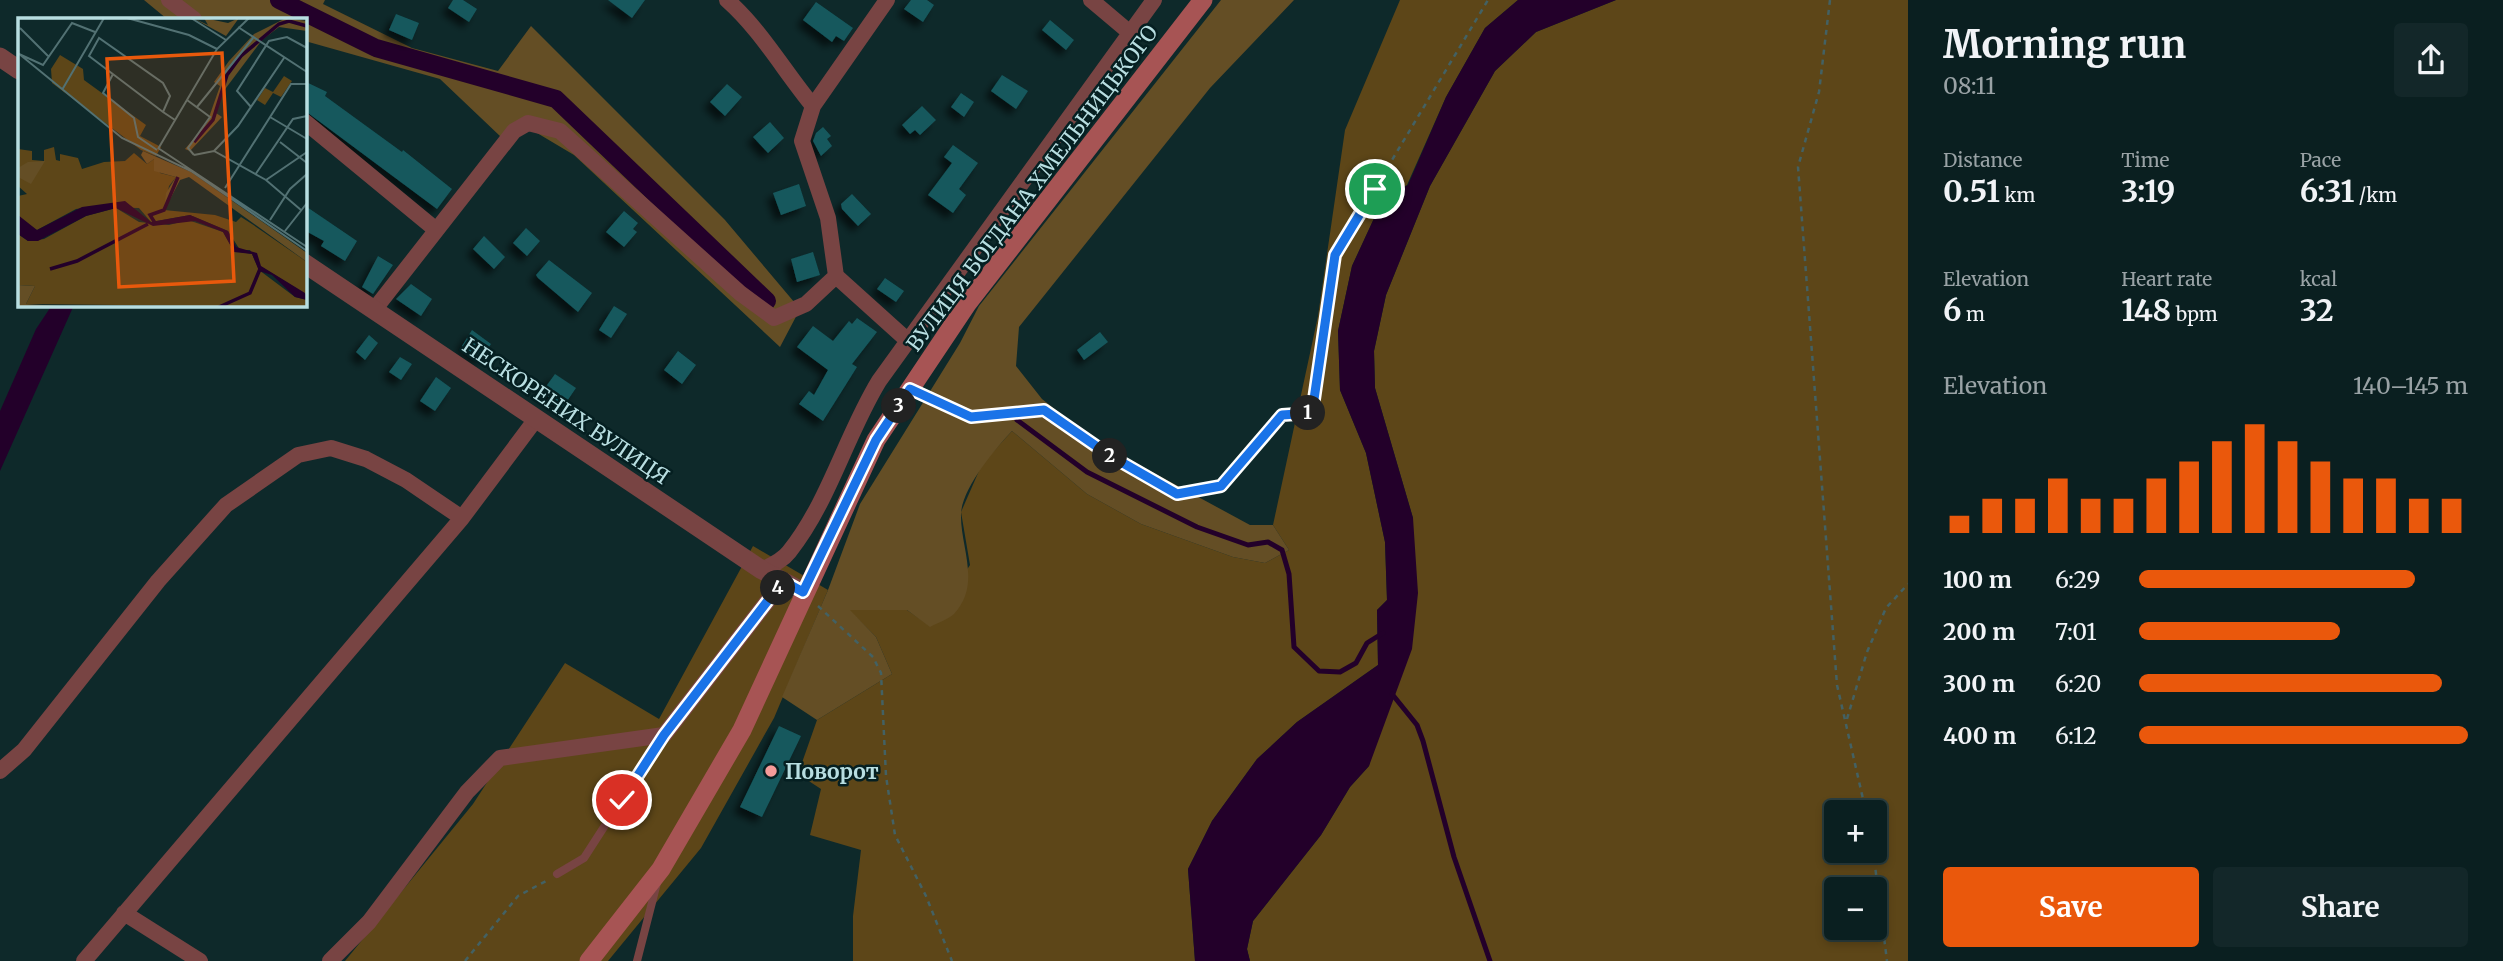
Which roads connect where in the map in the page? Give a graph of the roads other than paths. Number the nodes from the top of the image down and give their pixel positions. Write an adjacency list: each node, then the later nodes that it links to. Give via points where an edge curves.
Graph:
1 (169, 0): 7 (street)
2 (727, 0): 11 (street, via 752,22)
3 (887, 0): 11 (street)
4 (1091, 0): 8 (street)
5 (1154, 0): 8 (street)
6 (1203, 0): 22 (main road, ВУЛИЦЯ БОГДАНА ХМЕЛЬНИЦЬКОГО, via 967,304 876,440)
7 (193, 18)
8 (1129, 32): 17 (street)
9 (0, 57): 10 (street)
10 (18, 69)
11 (813, 106): 15 (street, via 802,141 828,218)
12 (306, 123): 13 (street)
13 (435, 229): 15 (street, via 514,131 528,123 560,131 740,293 774,318 806,304); 16 (street)
14 (306, 264): 16 (street, НЕСКОРЕНИХ ВУЛИЦЯ)
15 (836, 276): 17 (street)
16 (374, 310): 18 (street, НЕСКОРЕНИХ ВУЛИЦЯ)
17 (907, 340): 20 (street, via 859,414 813,513 789,552)
18 (536, 419): 19 (street); 20 (street, НЕСКОРЕНИХ ВУЛИЦЯ)
19 (461, 518): 24 (street, via 366,459 331,448 298,455 226,505 158,581 24,750); 27 (street)
20 (762, 570): 21 (street, НЕСКОРЕНИХ ВУЛИЦЯ)
21 (783, 581): 22 (street, НЕСКОРЕНИХ ВУЛИЦЯ); 23 (street)
22 (803, 592): 25 (main road, ВУЛИЦЯ БОГДАНА ХМЕЛЬНИЦЬКОГО, via 742,730)
23 (664, 735): 26 (lane, via 584,858); 30 (street, via 500,758 467,792 369,922)
24 (0, 771)
25 (661, 869): 31 (main road, ВУЛИЦЯ БОГДАНА ХМЕЛЬНИЦЬКОГО); 32 (lane)
26 (557, 874)
27 (124, 913): 28 (street); 29 (street)
28 (84, 961)
29 (200, 961)
30 (330, 961)
31 (589, 961)
32 (637, 961)

